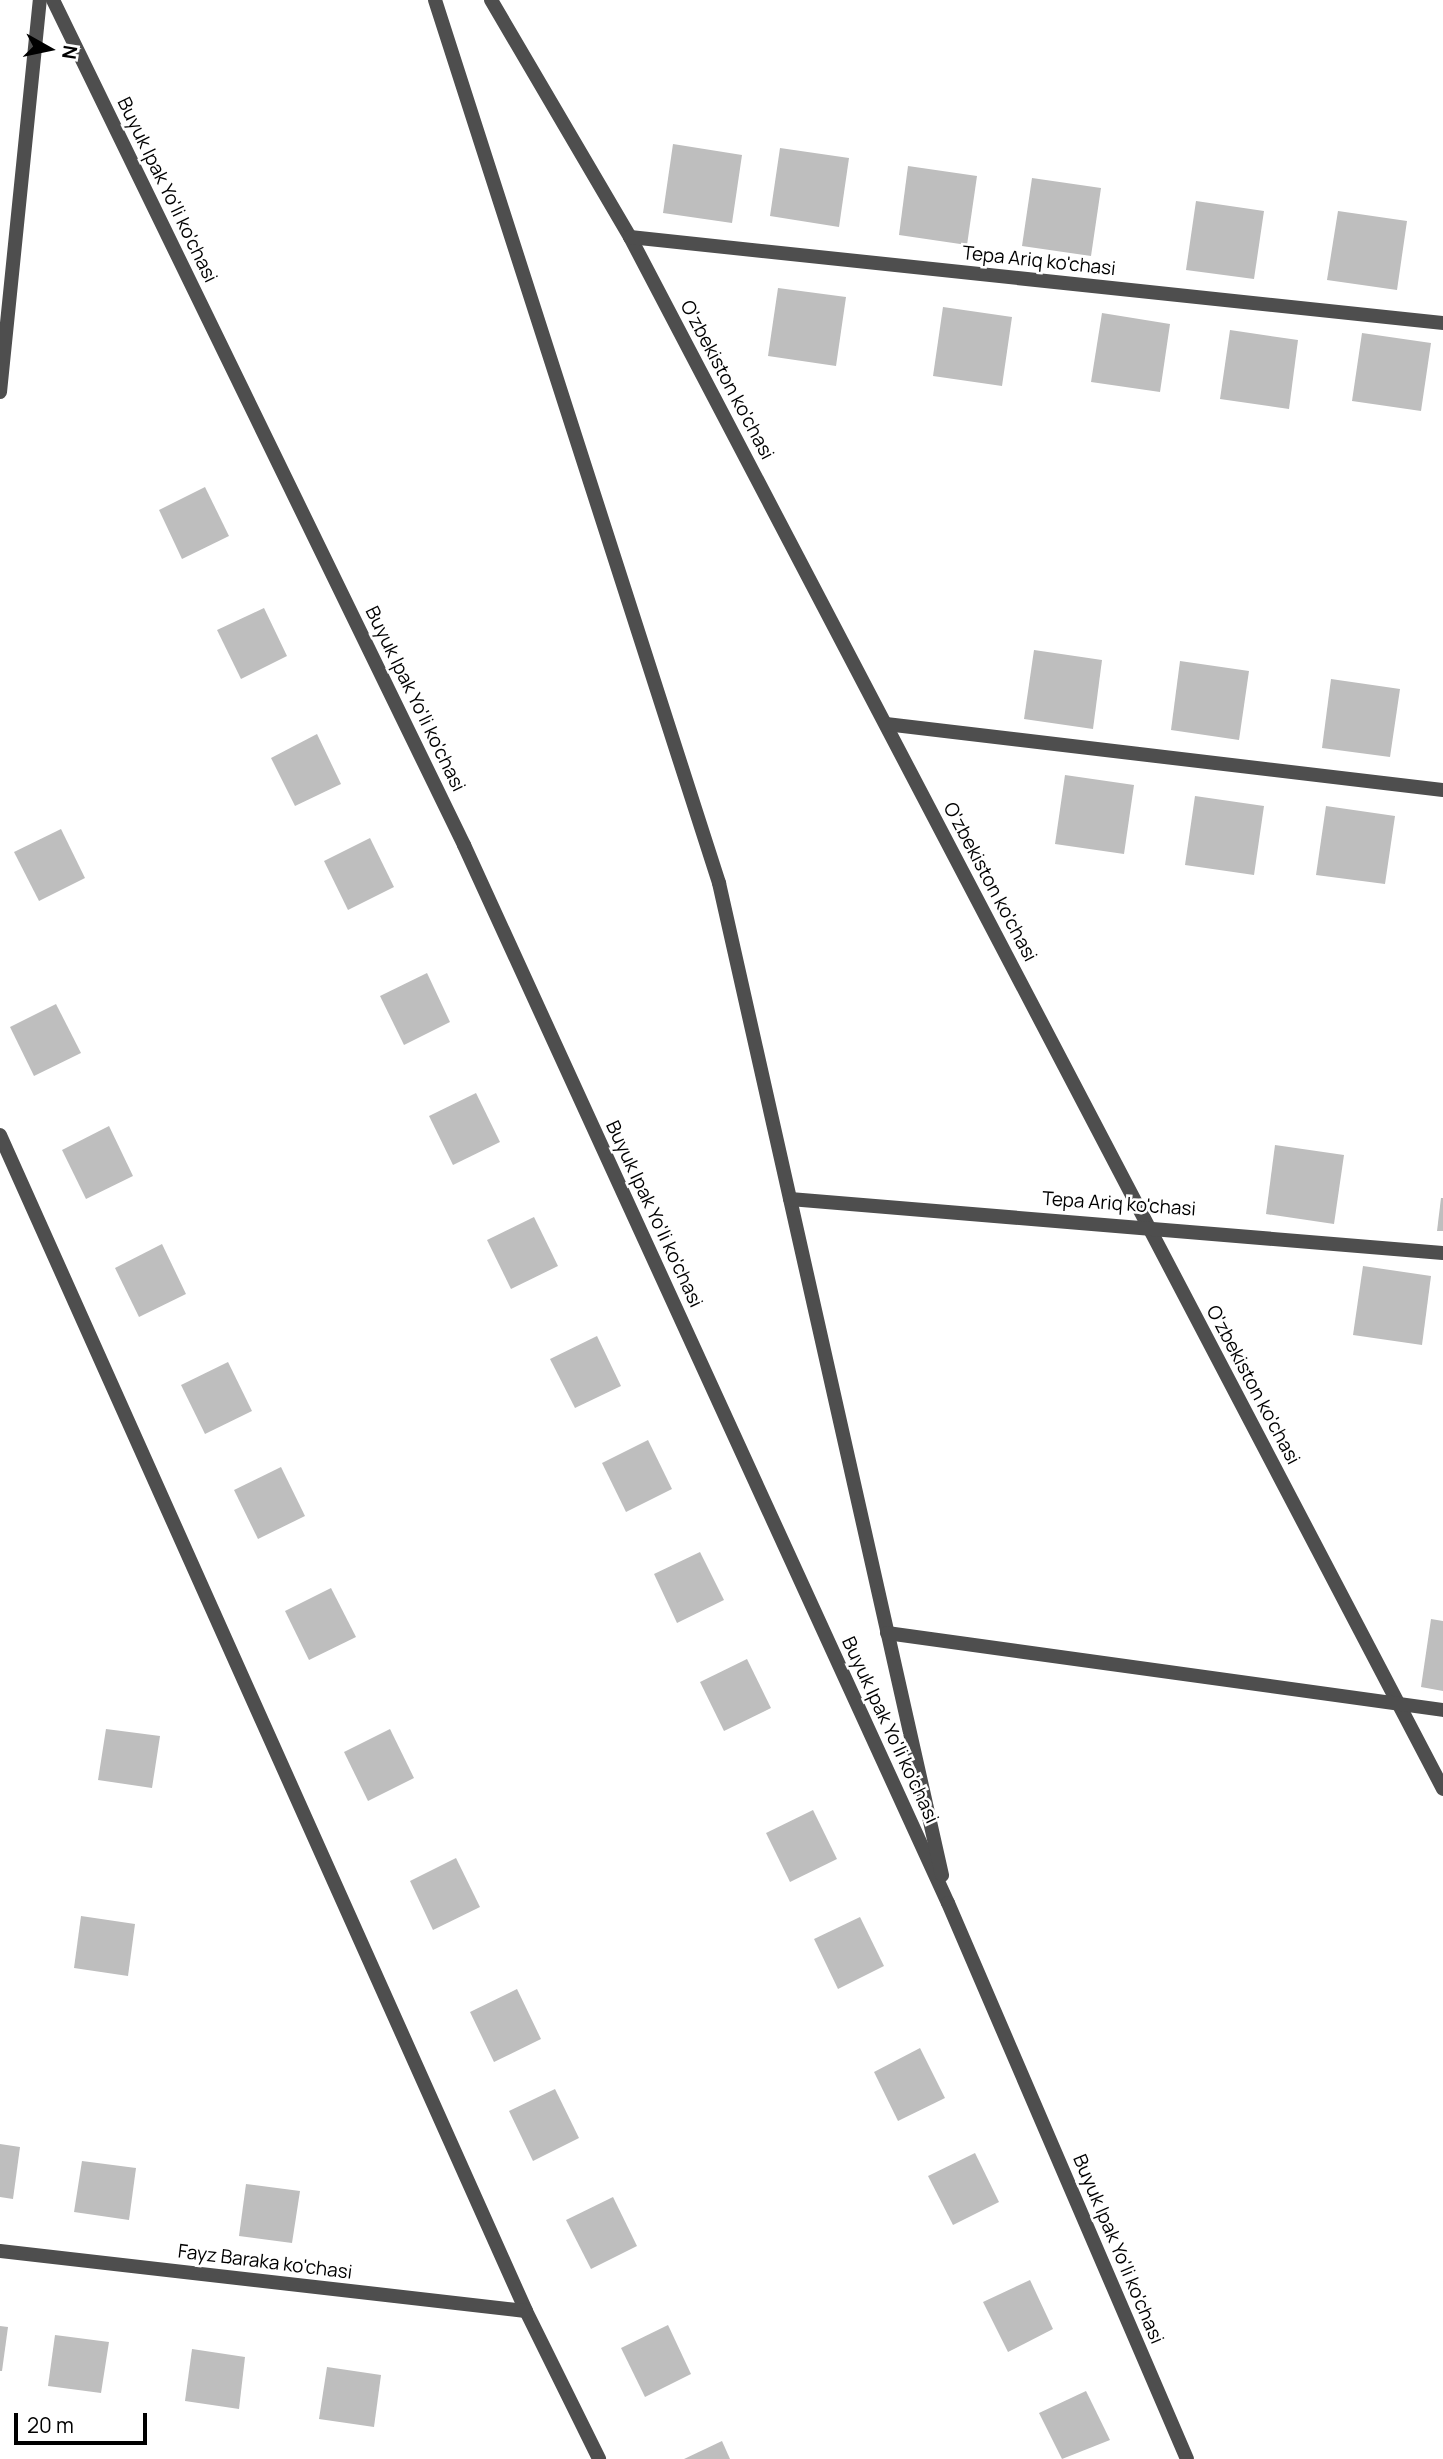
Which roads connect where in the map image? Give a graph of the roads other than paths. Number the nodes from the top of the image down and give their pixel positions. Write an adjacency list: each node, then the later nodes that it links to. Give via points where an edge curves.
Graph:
1 (40, 0): 7 (street)
2 (53, 0): 18 (street, Buyuk Ipak Yo'li ko'chasi, via 464,845)
3 (435, 0): 11 (street, via 719,883)
4 (491, 0): 5 (street, O'zbekiston ko'chasi)
5 (630, 237): 6 (street, Tepa Ariq ko'chasi); 8 (street, O'zbekiston ko'chasi)
6 (1443, 323)
7 (0, 392)
8 (886, 724): 9 (street); 12 (street, O'zbekiston ko'chasi)
9 (1443, 790)
10 (0, 1135): 20 (street)
11 (790, 1199): 12 (street, Tepa Ariq ko'chasi); 14 (street)
12 (1147, 1224): 13 (street, Tepa Ariq ko'chasi); 15 (street, O'zbekiston ko'chasi)
13 (1443, 1253)
14 (887, 1633): 15 (street); 18 (street)
15 (1399, 1704): 16 (street); 17 (street, O'zbekiston ko'chasi)
16 (1443, 1710)
17 (1443, 1789)
18 (948, 1903): 22 (street, Buyuk Ipak Yo'li ko'chasi)
19 (0, 2251): 20 (street, Fayz Baraka ko'chasi)
20 (526, 2311): 21 (street)
21 (599, 2459)
22 (1187, 2459)

